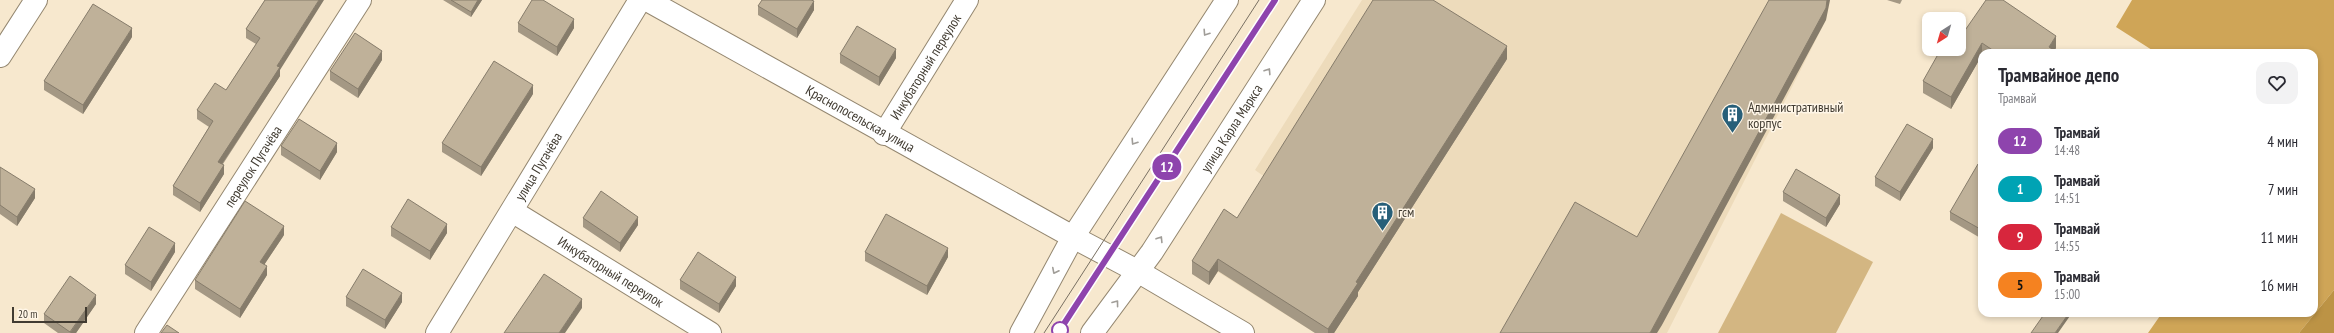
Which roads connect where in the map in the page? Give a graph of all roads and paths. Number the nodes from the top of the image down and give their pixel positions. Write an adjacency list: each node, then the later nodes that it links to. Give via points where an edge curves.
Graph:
1 (36, 0): 8 (street)
2 (360, 0): 13 (street, переулок Пугачёва)
3 (640, 0): 10 (street, улица Пугачёва)
4 (647, 0): 9 (street, Краснопосельская улица)
5 (967, 0): 9 (street, Инкубаторный переулок)
6 (1227, 0): 11 (street, one-way to 11)
7 (1314, 0): 12 (street, улица Карла Маркса, one-way to 7)
8 (0, 56)
9 (884, 134): 11 (street, Краснопосельская улица)
10 (512, 211): 14 (street, улица Пугачёва); 15 (street, Инкубаторный переулок)
11 (1073, 237): 12 (street, Краснопосельская улица); 16 (street, one-way to 16)
12 (1139, 272): 17 (street, улица Карла Маркса, one-way to 12); 18 (street)
13 (146, 333)
14 (437, 333)
15 (710, 333)
16 (1021, 333)
17 (1092, 333)
18 (1243, 333)

